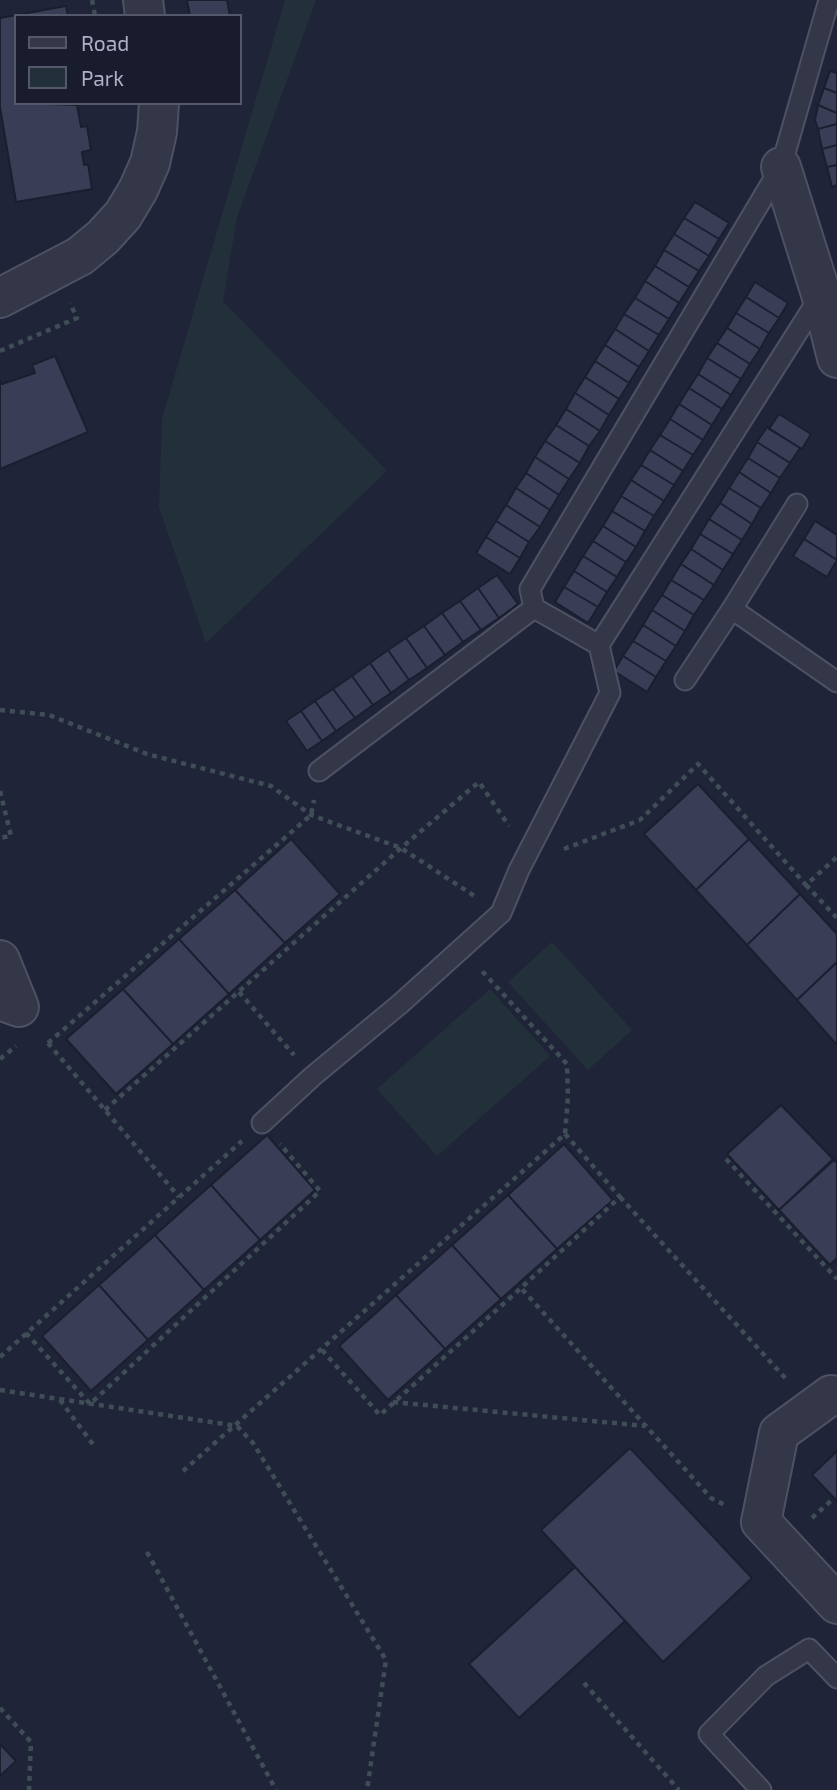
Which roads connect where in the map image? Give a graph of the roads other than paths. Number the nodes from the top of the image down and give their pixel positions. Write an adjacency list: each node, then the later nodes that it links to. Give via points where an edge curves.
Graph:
1 (829, 0): 3 (lane)
2 (159, 105): 5 (street, via 150,163 123,215 80,256)
3 (781, 167): 4 (street); 8 (lane, via 530,589)
4 (821, 294): 6 (street); 10 (lane)
5 (0, 298)
6 (837, 358)
7 (797, 504): 9 (lane)
8 (534, 608): 10 (lane); 13 (lane)
9 (732, 609): 11 (lane); 12 (lane)
10 (598, 645): 16 (lane, via 610,693 501,913)
11 (685, 680)
12 (837, 682)
13 (319, 771)
14 (0, 961): 15 (street)
15 (10, 1004)
16 (262, 1123)
17 (825, 1402): 18 (street, via 779,1433 761,1522)
18 (837, 1604)
19 (837, 1678): 20 (lane, via 809,1649 766,1676 709,1734)
20 (761, 1790)

